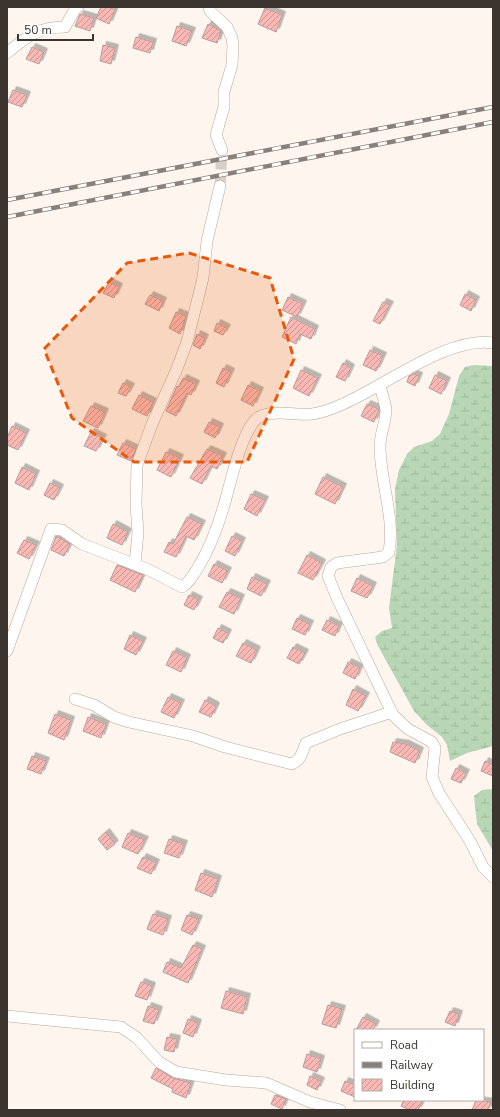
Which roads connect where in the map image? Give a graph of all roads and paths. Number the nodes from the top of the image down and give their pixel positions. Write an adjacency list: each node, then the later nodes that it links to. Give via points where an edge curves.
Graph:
1 (78, 7): 3 (street, via 65,27 49,27 37,32)
2 (209, 7): 4 (street, via 227,27 233,46 232,65 224,92 224,107 216,135)
3 (7, 53)
4 (222, 150)
5 (220, 186): 8 (street, via 207,241 203,278 187,342 137,465 138,533)
6 (493, 343): 7 (street, via 484,341 459,346 430,358)
7 (380, 386): 8 (street, via 343,404 313,414 260,416 252,423 236,461 218,526 206,555 188,583 182,587); 11 (street, via 386,410 380,450 390,519 389,552 383,556 337,563 331,567 328,576)
8 (135, 564): 9 (street, via 82,544 62,530 51,529)
9 (7, 651)
10 (75, 699): 11 (street, via 130,722 193,736 292,764 301,757 306,743)
11 (392, 712): 12 (street, via 408,729 432,742 435,748 432,777 438,793 470,841 483,866)
12 (493, 877)
13 (7, 1016): 14 (street, via 121,1027 137,1038 159,1062 176,1072 266,1083 310,1102)
14 (340, 1110)

